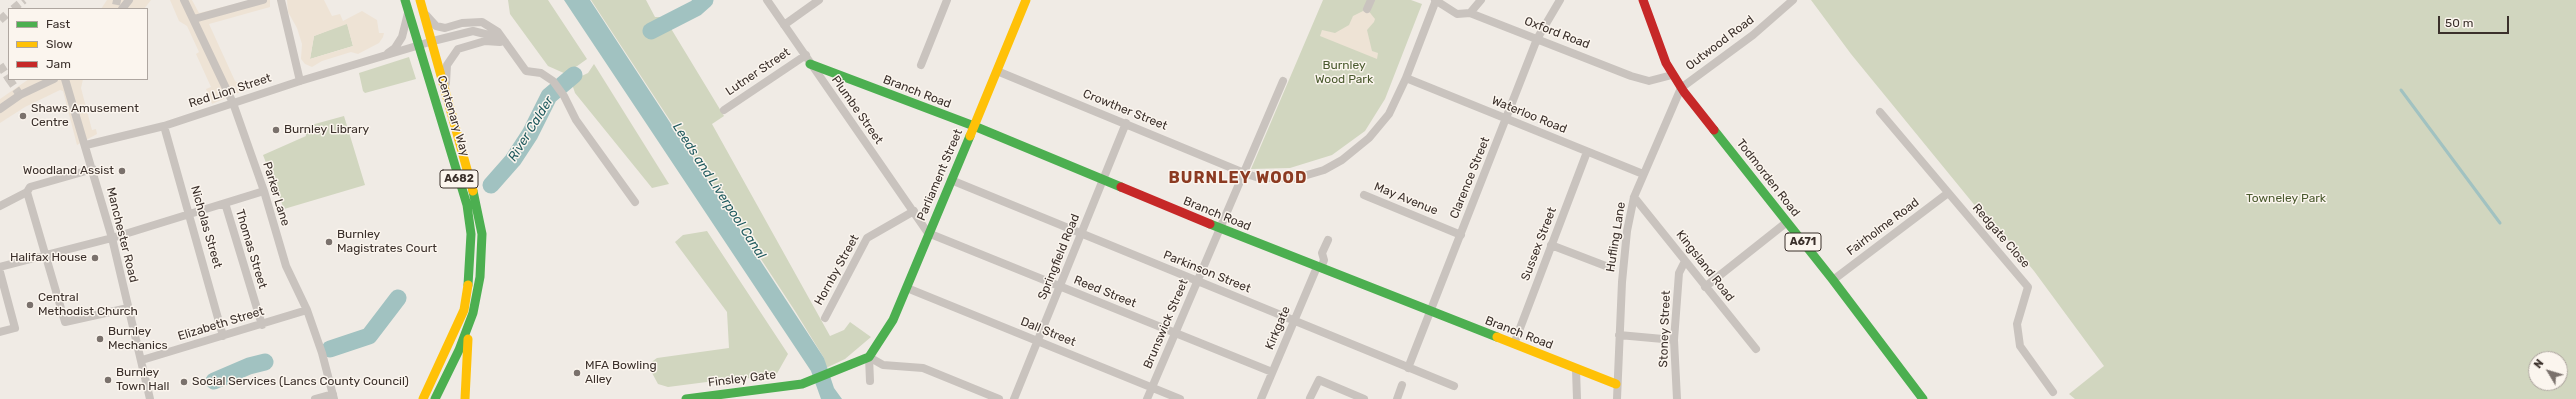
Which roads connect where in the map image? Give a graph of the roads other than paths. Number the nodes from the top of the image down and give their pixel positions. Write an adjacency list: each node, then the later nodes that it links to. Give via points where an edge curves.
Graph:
1 (129, 0): 17 (street)
2 (184, 0): 22 (street, Parker Lane)
3 (263, 0): 22 (street)
4 (281, 0): 40 (street)
5 (405, 0): 19 (main road, Centenary Way / A682)
6 (420, 0): 20 (main road, Centenary Way / A682)
7 (767, 0): 23 (street, Plumbe Street)
8 (819, 0): 23 (street)
9 (947, 0): 33 (street)
10 (1026, 0): 35 (main road, Parliament Street)
11 (1371, 0): 18 (street)
12 (1435, 0): 21 (street, Oxford Road, via 1457,14); 37 (street, Crowther Street)
13 (1480, 0): 21 (street)
14 (1560, 0): 26 (street, Clarence Street)
15 (1642, 0): 36 (main road, Todmorden Road / A671)
16 (1792, 1): 43 (street, Outwood Road, via 1753,35)
17 (123, 8)
18 (1367, 9)
19 (408, 12): 25 (main road, Centenary Way / A682); 31 (street, Red Lion Street, via 402,37 395,48)
20 (423, 12): 24 (street, via 436,26); 27 (main road, Centenary Way / A682)
21 (1470, 13): 26 (street, Oxford Road)
22 (194, 19): 44 (street, Parker Lane)
23 (784, 25): 30 (street, Plumbe Street)
24 (445, 28): 27 (street); 28 (street, via 462,23 482,22 498,32)
25 (415, 31): 27 (street); 29 (main road, Centenary Way / A682)
26 (1537, 39): 36 (street, Oxford Road, via 1649,81); 48 (street, Clarence Street)
27 (432, 41): 28 (street, Red Lion Street, via 473,31); 29 (street, Red Lion Street); 34 (street, via 427,52); 42 (main road, Centenary Way / A682)
28 (504, 42): 42 (street, via 485,41 458,49 447,65); 64 (street, via 526,71 541,73 553,81 576,120)
29 (419, 45): 31 (street, Red Lion Street); 34 (main road, Centenary Way / A682)
30 (806, 55): 32 (street, Plumbe Street); 46 (street, Lutner Street)
31 (380, 57): 40 (street, Red Lion Street)
32 (810, 64): 51 (main road, Branch Road); 67 (street, Plumbe Street)
33 (921, 65)
34 (427, 70): 118 (main road, Centenary Way / A682, via 467,205 471,234 468,291 458,325)
35 (997, 72): 49 (street, Crowther Street); 51 (main road, Parliament Street)
36 (1672, 75): 43 (main road, Todmorden Road / A671)
37 (1406, 78): 48 (street, Waterloo Road); 55 (street, Crowther Street, via 1389,114 1369,138 1342,160 1324,170 1296,178 1259,178)
38 (52, 80): 45 (street, via 20,95)
39 (66, 80): 52 (street, Manchester Road)
40 (300, 81): 44 (street, Red Lion Street)
41 (1283, 81): 55 (street, Brunswick Street)
42 (445, 86): 94 (main road, Centenary Way / A682, via 482,234 478,290)
43 (1681, 88): 56 (street, Hufling Lane); 69 (main road, Todmorden Road / A671)
44 (233, 103): 50 (street, Red Lion Street); 59 (street, Parker Lane)
45 (0, 109)
46 (724, 110)
47 (1880, 112): 61 (street, Redgate Close)
48 (1506, 119): 53 (street, Waterloo Road); 73 (street, Clarence Street)
49 (1126, 123): 55 (street, Crowther Street); 58 (street, Springfield Road)
50 (164, 126): 52 (street, Red Lion Street); 68 (street, Nicholas Street)
51 (974, 126): 57 (main road, Parliament Street); 58 (main road, Branch Road)
52 (86, 145): 54 (street, Manchester Road)
53 (1587, 152): 56 (street, Waterloo Road); 76 (street, Sussex Street)
54 (93, 170): 60 (street, via 30,187); 74 (street, Manchester Road)
55 (1244, 173): 70 (street, Brunswick Street)
56 (1643, 174): 63 (street, Hufling Lane)
57 (951, 180): 71 (main road, Parliament Street); 72 (street, Parkinson Street)
58 (1104, 180): 70 (main road, Branch Road); 72 (street, Springfield Road)
59 (264, 191): 65 (street); 89 (street, Parker Lane, via 286,266)
60 (27, 192): 66 (street); 77 (street)
61 (1948, 193): 83 (street, Fairholme Road); 113 (street, Redgate Close, via 2028,287 2018,324 2020,346)
62 (1364, 195): 73 (street, May Avenue)
63 (1634, 197): 78 (street, Kingsland Road); 97 (street, Hufling Lane, via 1627,231)
64 (635, 202)
65 (225, 203): 68 (street); 93 (street, Thomas Street)
66 (0, 206)
67 (914, 211): 71 (street, Plumbe Street); 91 (street, Hornby Street, via 867,238)
68 (190, 214): 74 (street); 98 (street, Nicholas Street)
69 (1787, 222): 83 (main road, Todmorden Road / A671); 86 (street)
70 (1220, 228): 80 (main road, Branch Road); 84 (street, Brunswick Street)
71 (928, 233): 85 (street, Reed Street); 87 (main road, Parliament Street)
72 (1082, 233): 84 (street, Parkinson Street); 85 (street, Springfield Road)
73 (1461, 234): 90 (street, Clarence Street)
74 (112, 238): 77 (street); 88 (street, Manchester Road)
75 (1328, 240): 80 (street, Kirkgate, via 1322,253 1324,260)
76 (1552, 245): 81 (street); 101 (street, Sussex Street)
77 (45, 255): 79 (street); 88 (street, via 65,322)
78 (1685, 261): 86 (street, Kingsland Road); 99 (street, Stoney Street, via 1680,273)
79 (0, 267)
80 (1319, 268): 90 (main road, Branch Road); 92 (street, Kirkgate)
81 (1611, 268)
82 (0, 272): 95 (street, via 15,328)
83 (1833, 280): 132 (main road, Todmorden Road / A671)
84 (1198, 281): 92 (street, Parkinson Street); 96 (street, Brunswick Street)
85 (1060, 286): 96 (street, Reed Street); 100 (street, Springfield Road)
86 (1705, 287): 102 (street, Kingsland Road)
87 (907, 288): 100 (street, Dall Street); 103 (main road, Parliament Street, via 893,320)
88 (128, 308): 104 (street, Manchester Road)
89 (307, 310): 93 (street, Elizabeth Street); 114 (street, Parker Lane)
90 (1430, 311): 101 (main road, Branch Road); 105 (street, Clarence Street)
91 (825, 318)
92 (1294, 321): 105 (street, Parkinson Street); 107 (street, Kirkgate)
93 (262, 325): 98 (street, Elizabeth Street)
94 (469, 326): 119 (main road, Centenary Way / A682); 120 (main road, A682, via 464,373)
95 (0, 332)
96 (1175, 334): 107 (street, Reed Street); 112 (street, Brunswick Street)
97 (1619, 335): 99 (street); 109 (street, Hufling Lane)
98 (223, 336): 104 (street, Elizabeth Street)
99 (1674, 340): 131 (street, Stoney Street)
100 (1038, 341): 112 (street, Dall Street); 123 (street, Springfield Road)
101 (1514, 344): 106 (main road, Branch Road)
102 (1756, 350)
103 (869, 357): 108 (street); 121 (main road, Finsley Gate, via 802,384); 122 (street, via 883,365 923,368)
104 (142, 360): 116 (street, Manchester Road)
105 (1408, 368): 111 (street, Parkinson Street)
106 (1576, 369): 109 (main road, Branch Road); 129 (street)
107 (1272, 372): 126 (street, Kirkgate)
108 (870, 381)
109 (1616, 384): 130 (street, Hufling Lane)
110 (1402, 385): 128 (street)
111 (1454, 386)
112 (1152, 388): 124 (street, Brunswick Street); 125 (street, Dall Street)
113 (2053, 392)
114 (333, 396): 117 (street)
115 (1310, 398): 127 (street, via 1319,380)
116 (150, 399)
117 (315, 399)
118 (422, 399)
119 (435, 399)
120 (465, 399)
121 (686, 399)
122 (999, 399)
123 (1014, 399)
124 (1147, 399)
125 (1180, 399)
126 (1261, 399)
127 (1364, 399)
128 (1397, 399)
129 (1577, 399)
130 (1617, 399)
131 (1677, 399)
132 (1923, 399)

